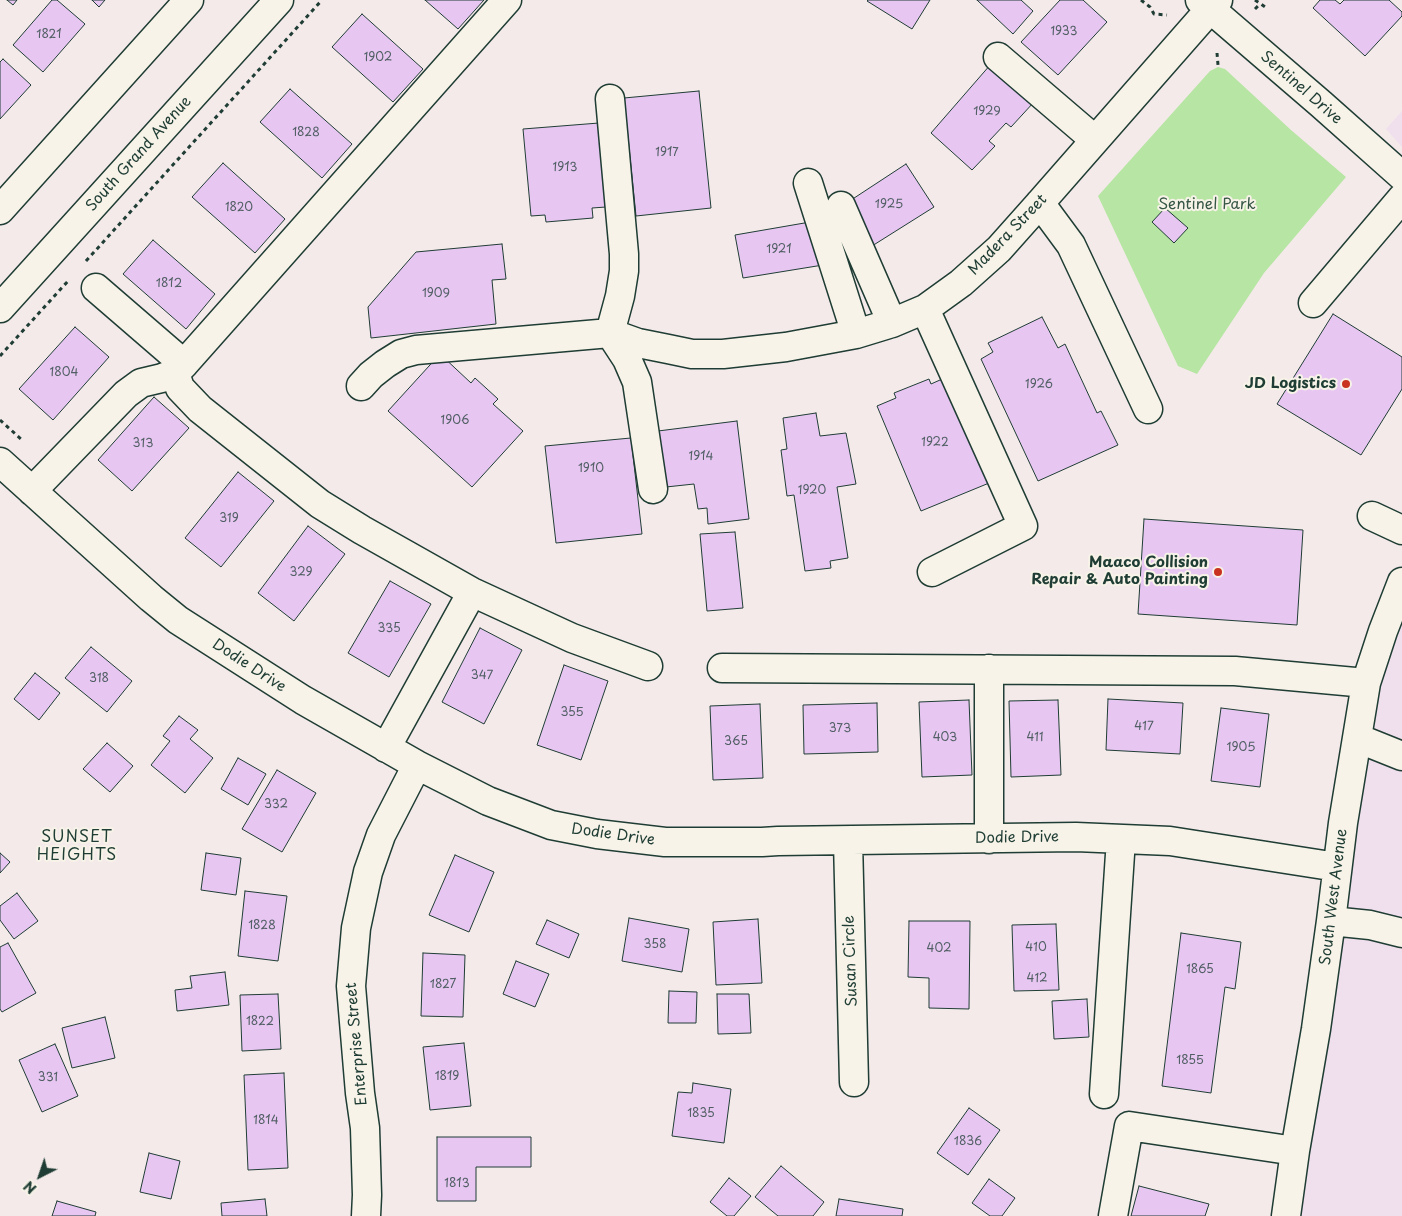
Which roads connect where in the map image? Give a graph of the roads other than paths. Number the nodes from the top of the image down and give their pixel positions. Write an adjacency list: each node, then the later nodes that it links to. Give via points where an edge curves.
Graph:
1 (189, 0): 13 (street)
2 (279, 0): 16 (street, South Grand Avenue)
3 (507, 0): 21 (street)
4 (1209, 3): 7 (street, Madera Street); 8 (street, Sentinel Drive)
5 (998, 57): 7 (street)
6 (610, 99): 19 (street, via 624,254 620,296)
7 (1095, 140): 11 (street, Madera Street)
8 (1402, 176)
9 (808, 183): 20 (street)
10 (1402, 198): 15 (street, via 1352,268)
11 (1040, 203): 17 (street, Madera Street, via 999,249); 23 (street, via 1071,244)
12 (841, 206): 18 (street)
13 (0, 210)
14 (83, 277): 21 (street)
15 (1313, 303)
16 (0, 308)
17 (925, 309): 18 (street, Madera Street); 29 (street, via 1023,526)
18 (892, 323): 20 (street, Madera Street)
19 (610, 333): 20 (street, Madera Street, via 638,343 692,354 786,347); 22 (street, via 416,350 401,354 385,364); 25 (street, via 637,382)
20 (856, 334)
21 (180, 368): 26 (street, via 162,378 141,383 126,394); 31 (street, via 180,388 200,409 320,504)
22 (361, 386)
23 (1148, 409)
24 (0, 462): 26 (street, Dodie Drive)
25 (653, 489)
26 (32, 491): 37 (street, Dodie Drive, via 178,620 303,700)
27 (1372, 516): 28 (street)
28 (1402, 530)
29 (932, 572)
30 (1402, 582): 35 (street, South West Avenue)
31 (472, 592): 32 (street, via 572,638); 37 (street)
32 (648, 666)
33 (722, 668): 34 (street)
34 (988, 669): 35 (street, via 1234,671); 40 (street)
35 (1366, 683): 36 (street, South West Avenue)
36 (1357, 738): 38 (street); 43 (street, South West Avenue)
37 (386, 748): 39 (street, Dodie Drive)
38 (1402, 756)
39 (417, 765): 42 (street, Dodie Drive, via 488,802 551,825 597,834 666,842); 49 (street, Enterprise Street, via 381,835 368,872 356,928 351,986 365,1128)
40 (989, 839): 41 (street, Dodie Drive); 42 (street, Dodie Drive)
41 (1121, 839): 43 (street, Dodie Drive, via 1170,841); 47 (street)
42 (848, 841): 46 (street, Susan Circle)
43 (1337, 867): 44 (street, South West Avenue)
44 (1331, 921): 45 (street, via 1370,925); 48 (street, South West Avenue)
45 (1402, 933)
46 (854, 1082)
47 (1104, 1094)
48 (1295, 1151): 50 (street, via 1129,1126); 51 (street, South West Avenue)
49 (366, 1216)
50 (1113, 1216)
51 (1286, 1216)

